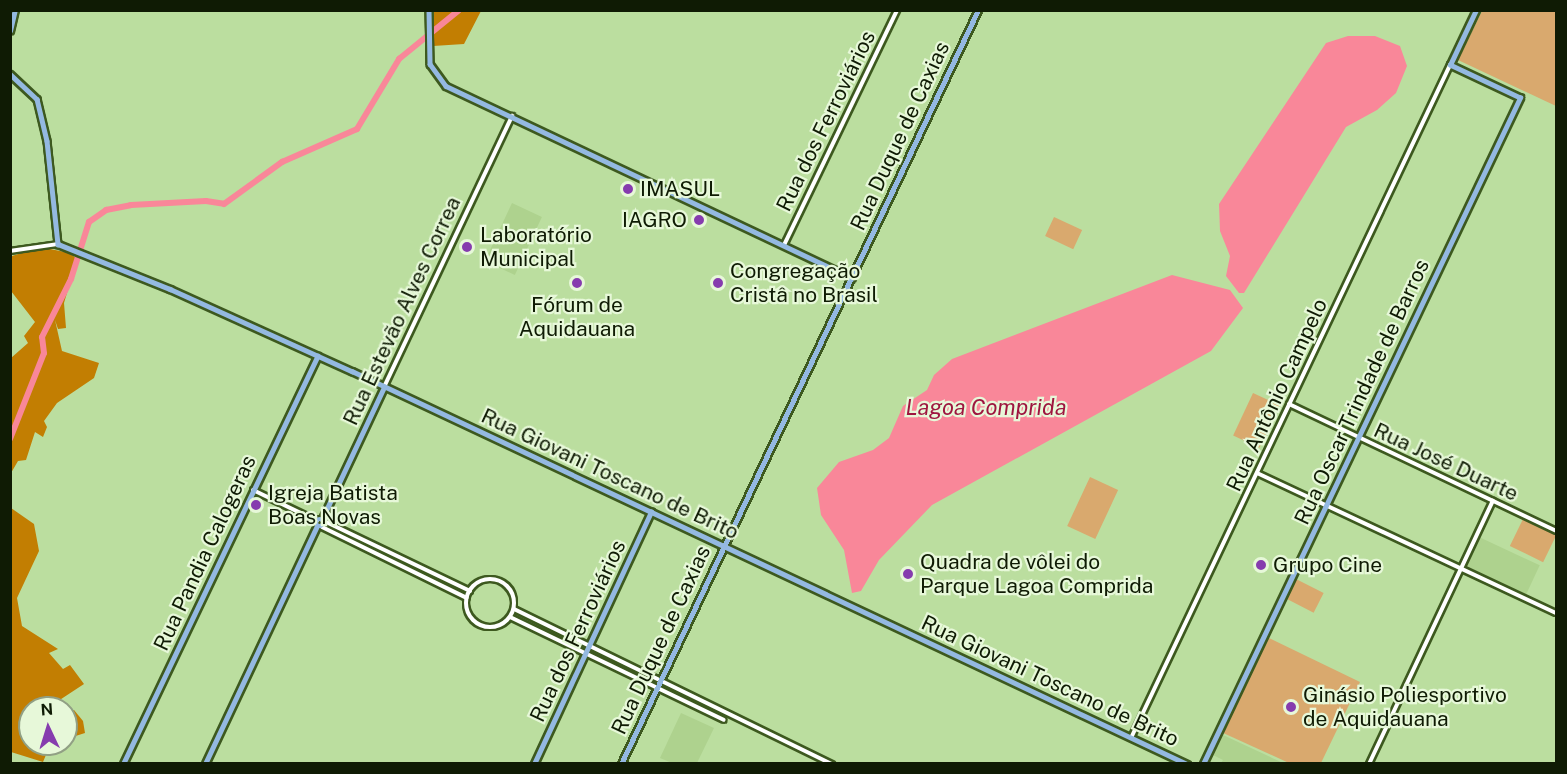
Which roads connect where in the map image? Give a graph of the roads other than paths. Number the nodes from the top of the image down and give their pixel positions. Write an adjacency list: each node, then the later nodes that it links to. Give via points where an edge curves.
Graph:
1 (15, 10): 6 (main road)
2 (429, 10): 9 (main road, via 430,64 446,86)
3 (897, 10): 11 (street, Rua dos Ferroviários)
4 (978, 10): 13 (main road, Rua Duque de Caxias)
5 (1476, 10): 7 (main road)
6 (10, 32)
7 (1450, 65): 16 (street, Rua Antônio Campelo); 17 (main road, Rua Oscar Trindade de Barros, via 1520,98)
8 (10, 74): 10 (main road, via 37,99 47,141)
9 (513, 116): 11 (main road); 15 (street, Rua Estevão Alves Correa)
10 (58, 244): 12 (street); 14 (main road, Rua Giovani Toscano de Brito)
11 (784, 245): 13 (main road)
12 (10, 251)
13 (852, 278): 25 (main road, Rua Duque de Caxias)
14 (318, 356): 15 (main road, Rua Giovani Toscano de Brito); 19 (main road, Rua Pandia Calogeras)
15 (384, 387): 22 (main road, Rua Giovani Toscano de Brito); 23 (main road, Rua Estevão Alves Correa)
16 (1290, 404): 17 (street, Rua José Duarte); 18 (street, Rua Antônio Campelo)
17 (1359, 437): 20 (street, Rua José Duarte); 21 (main road, Rua Oscar Trindade de Barros)
18 (1257, 473): 21 (street); 37 (street, Rua Antônio Campelo)
19 (253, 490): 23 (street); 38 (main road, Rua Pandia Calogeras)
20 (1493, 501): 24 (street, Rua José Duarte); 26 (street)
21 (1327, 506): 26 (street); 44 (main road, Rua Oscar Trindade de Barros)
22 (651, 512): 25 (main road, Rua Giovani Toscano de Brito); 32 (main road, Rua dos Ferroviários)
23 (321, 524): 27 (street); 28 (street); 39 (main road, Rua Estevão Alves Correa)
24 (1557, 531)
25 (724, 546): 34 (main road, Rua Duque de Caxias); 37 (main road, Rua Giovani Toscano de Brito)
26 (1461, 568): 30 (street); 45 (street)
27 (470, 591): 28 (street); 29 (street, via 483,580 499,580 511,590)
28 (467, 598): 31 (street, via 468,611 480,625 498,626)
29 (514, 609): 31 (street); 32 (street)
30 (1557, 613)
31 (510, 617): 33 (street)
32 (589, 646): 33 (main road, Rua dos Ferroviários); 34 (street)
33 (585, 653): 35 (street); 40 (main road, Rua dos Ferroviários)
34 (660, 681): 35 (main road, Rua Duque de Caxias); 42 (street)
35 (657, 687): 36 (street); 41 (main road, Rua Duque de Caxias)
36 (724, 720)
37 (1131, 738): 43 (main road, Rua Giovani Toscano de Brito)
38 (123, 764)
39 (205, 764)
40 (534, 764)
41 (621, 764)
42 (832, 764)
43 (1187, 764)
44 (1203, 764)
45 (1369, 764)

